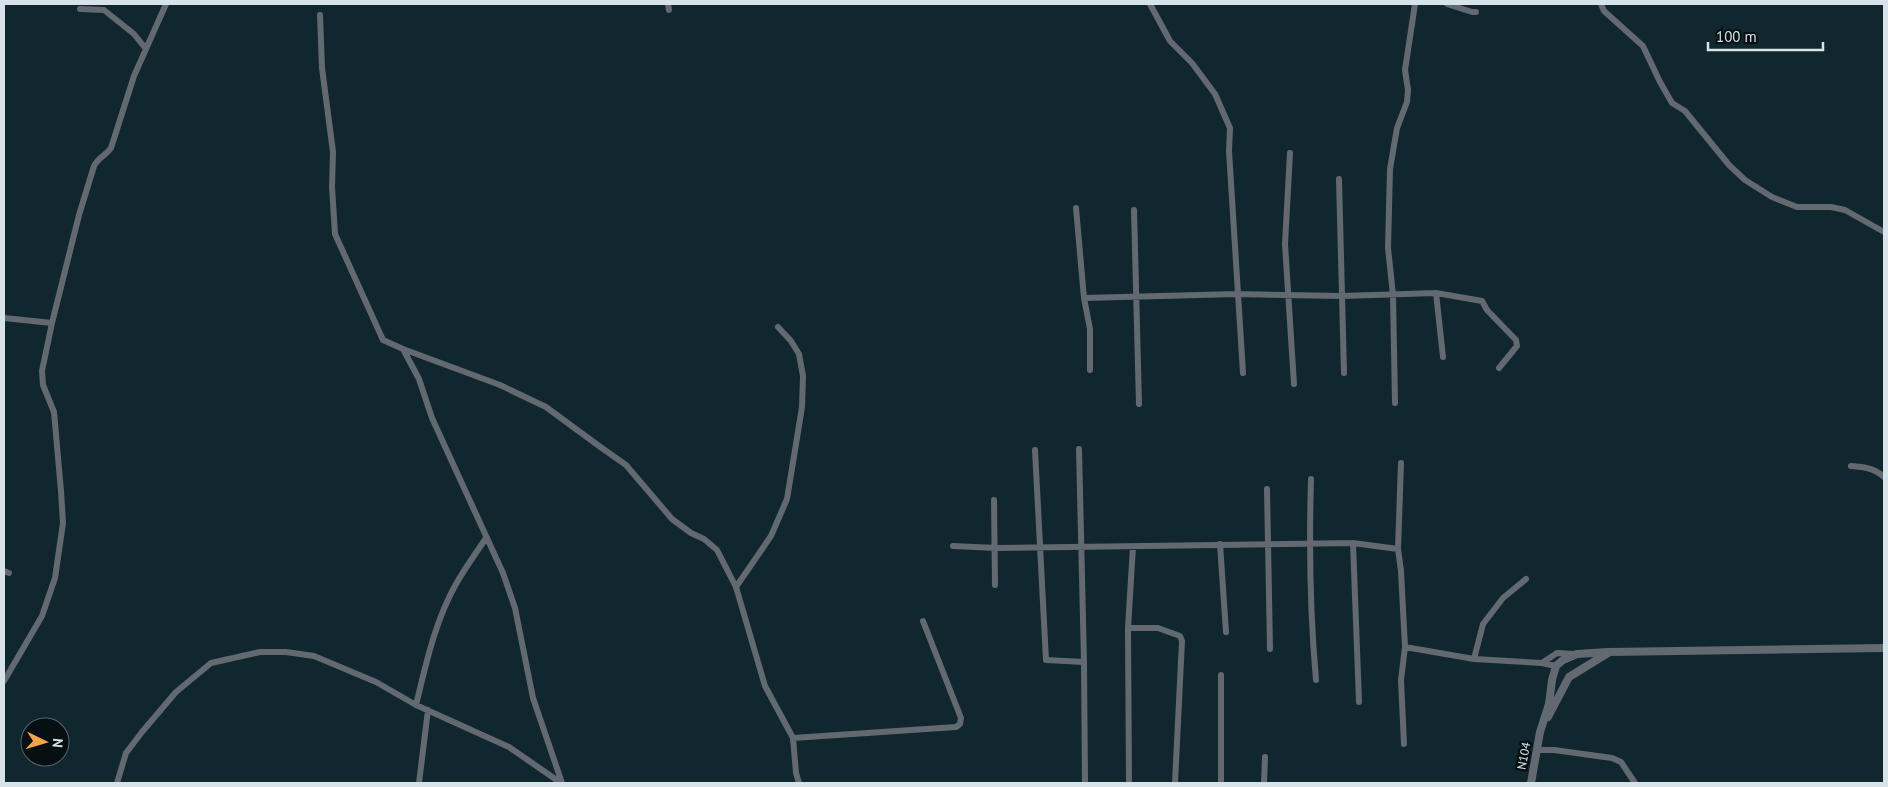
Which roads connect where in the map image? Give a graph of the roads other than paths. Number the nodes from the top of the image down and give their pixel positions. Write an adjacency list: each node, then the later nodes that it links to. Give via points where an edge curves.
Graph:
1 (166, 4): 9 (street)
2 (1150, 4): 16 (street, via 1170,41 1192,63 1214,94 1230,128)
3 (1415, 4): 18 (street, via 1405,70 1407,102 1397,128 1390,168 1388,248)
4 (1447, 4): 7 (street)
5 (1601, 4): 14 (street, via 1604,11 1643,46 1672,103 1685,111 1745,180 1791,205 1845,210)
6 (80, 10): 9 (street, via 104,10 134,34)
7 (1476, 12)
8 (320, 16): 25 (street, via 322,68 333,152 335,234 383,340)
9 (146, 49): 23 (street, via 111,148 94,166)
10 (1290, 153): 17 (street, via 1285,244)
11 (1339, 179): 19 (street)
12 (1076, 208): 21 (street)
13 (1134, 210): 20 (street)
14 (1884, 232)
15 (1436, 293): 18 (street); 26 (street); 27 (street, via 1482,301 1516,340 1517,346)
16 (1237, 294): 17 (street); 20 (street); 29 (street)
17 (1288, 295): 19 (street); 31 (street)
18 (1393, 295): 19 (street); 32 (street)
19 (1342, 296): 30 (street)
20 (1137, 297): 21 (street); 33 (street)
21 (1084, 298): 28 (street, via 1090,329)
22 (4, 318): 23 (street)
23 (52, 323): 70 (street, via 42,371 43,385 54,412 63,523 55,578 42,616)
24 (778, 327): 55 (street, via 799,354 803,376 798,435 787,499 770,536)
25 (403, 349): 42 (street, via 419,379 432,418); 55 (street, via 500,385 546,408 600,446 626,465 672,520 717,550)
26 (1443, 357)
27 (1499, 368)
28 (1090, 370)
29 (1243, 373)
30 (1344, 373)
31 (1294, 384)
32 (1395, 403)
33 (1139, 404)
34 (1035, 450): 49 (street)
35 (1079, 450): 48 (street)
36 (1401, 463): 52 (street)
37 (1851, 466): 38 (street, via 1877,471)
38 (1884, 477)
39 (1311, 479): 46 (street)
40 (1267, 489): 45 (street)
41 (994, 500): 51 (street)
42 (486, 538): 72 (street, via 456,584 446,606); 81 (street, via 515,608 533,698)
43 (1353, 543): 46 (street); 52 (street); 71 (street)
44 (1220, 544): 45 (street); 50 (street); 58 (street)
45 (1268, 544): 46 (street); 61 (street)
46 (1309, 544): 69 (street)
47 (954, 546): 51 (street)
48 (1081, 546): 49 (street); 50 (street); 65 (street)
49 (1040, 547): 51 (street); 65 (street, via 1046,660)
50 (1133, 547): 57 (street)
51 (996, 548): 54 (street)
52 (1398, 549): 59 (street)
53 (1526, 579): 64 (street, via 1503,598 1483,624)
54 (996, 585)
55 (736, 587): 75 (street, via 765,686)
56 (923, 621): 75 (street, via 962,718 960,724 956,727)
57 (1128, 628): 84 (street); 85 (street, via 1158,628 1180,636 1182,641)
58 (1226, 632)
59 (1405, 647): 64 (street); 76 (street, via 1401,680)
60 (1884, 648): 62 (street)
61 (1270, 649)
62 (1608, 652): 63 (street); 74 (street, N104, via 1569,677)
63 (1577, 654): 66 (street, via 1557,653); 67 (street)
64 (1474, 658): 66 (street)
65 (1084, 662): 83 (street)
66 (1542, 663): 67 (street)
67 (1556, 666): 74 (street, N104)
68 (1221, 675): 86 (street)
69 (1316, 680)
70 (4, 681)
71 (1359, 702)
72 (416, 705): 73 (street); 79 (street, via 376,682 314,656 260,652 212,663 176,692 142,732 126,753)
73 (428, 710): 80 (street); 81 (street, via 509,747)
74 (1540, 732): 77 (street, N104 / N104)
75 (794, 738): 82 (street)
76 (1404, 744)
77 (1537, 750): 89 (street, N104 / N104); 90 (street, via 1612,758 1621,762)
78 (1265, 757): 88 (street)
79 (117, 783)
80 (419, 783)
81 (562, 783)
82 (799, 783)
83 (1085, 783)
84 (1129, 783)
85 (1175, 783)
86 (1221, 783)
87 (1256, 783): 88 (street)
88 (1264, 783)
89 (1530, 783)
90 (1635, 783)

